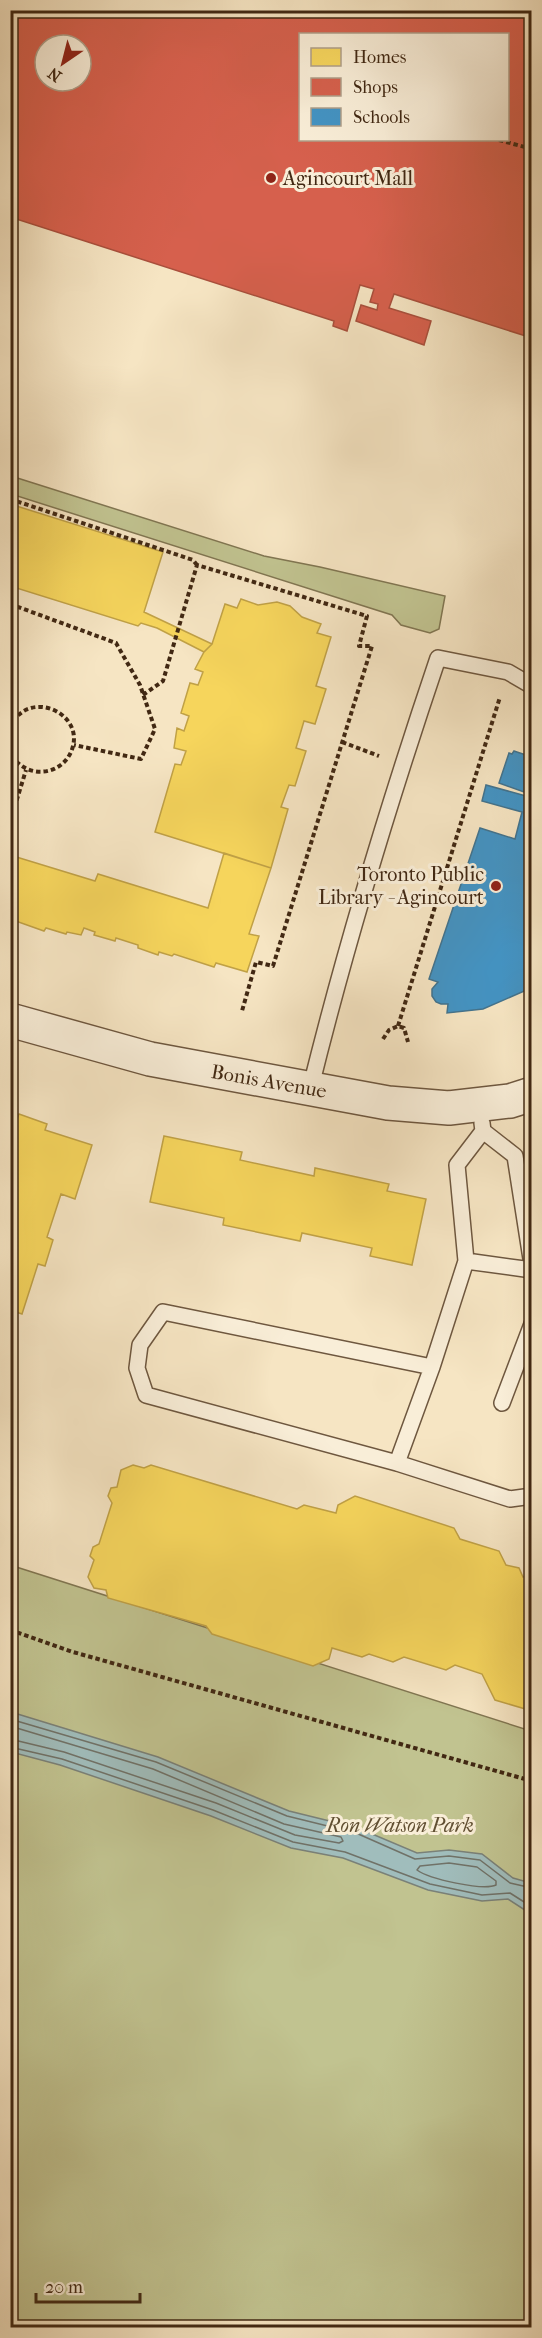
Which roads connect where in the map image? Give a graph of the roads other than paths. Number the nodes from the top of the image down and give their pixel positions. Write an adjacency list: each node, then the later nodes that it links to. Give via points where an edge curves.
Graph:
1 (531, 686): 3 (lane, via 508,672 438,658 402,765)
2 (10, 1020): 3 (street, Bonis Avenue, via 150,1059)
3 (310, 1090): 5 (street, Bonis Avenue, via 449,1108)
4 (531, 1094): 5 (street, Bonis Avenue, via 510,1101)
5 (481, 1119): 6 (lane, via 457,1166); 7 (lane, via 515,1156)
6 (466, 1261): 8 (lane); 10 (lane)
7 (531, 1265)
8 (531, 1270)
9 (531, 1324): 11 (lane)
10 (432, 1367): 12 (lane); 12 (lane, via 163,1312 140,1345 137,1368 146,1395)
11 (502, 1403)
12 (397, 1463): 13 (lane, via 510,1499)
13 (531, 1496)

